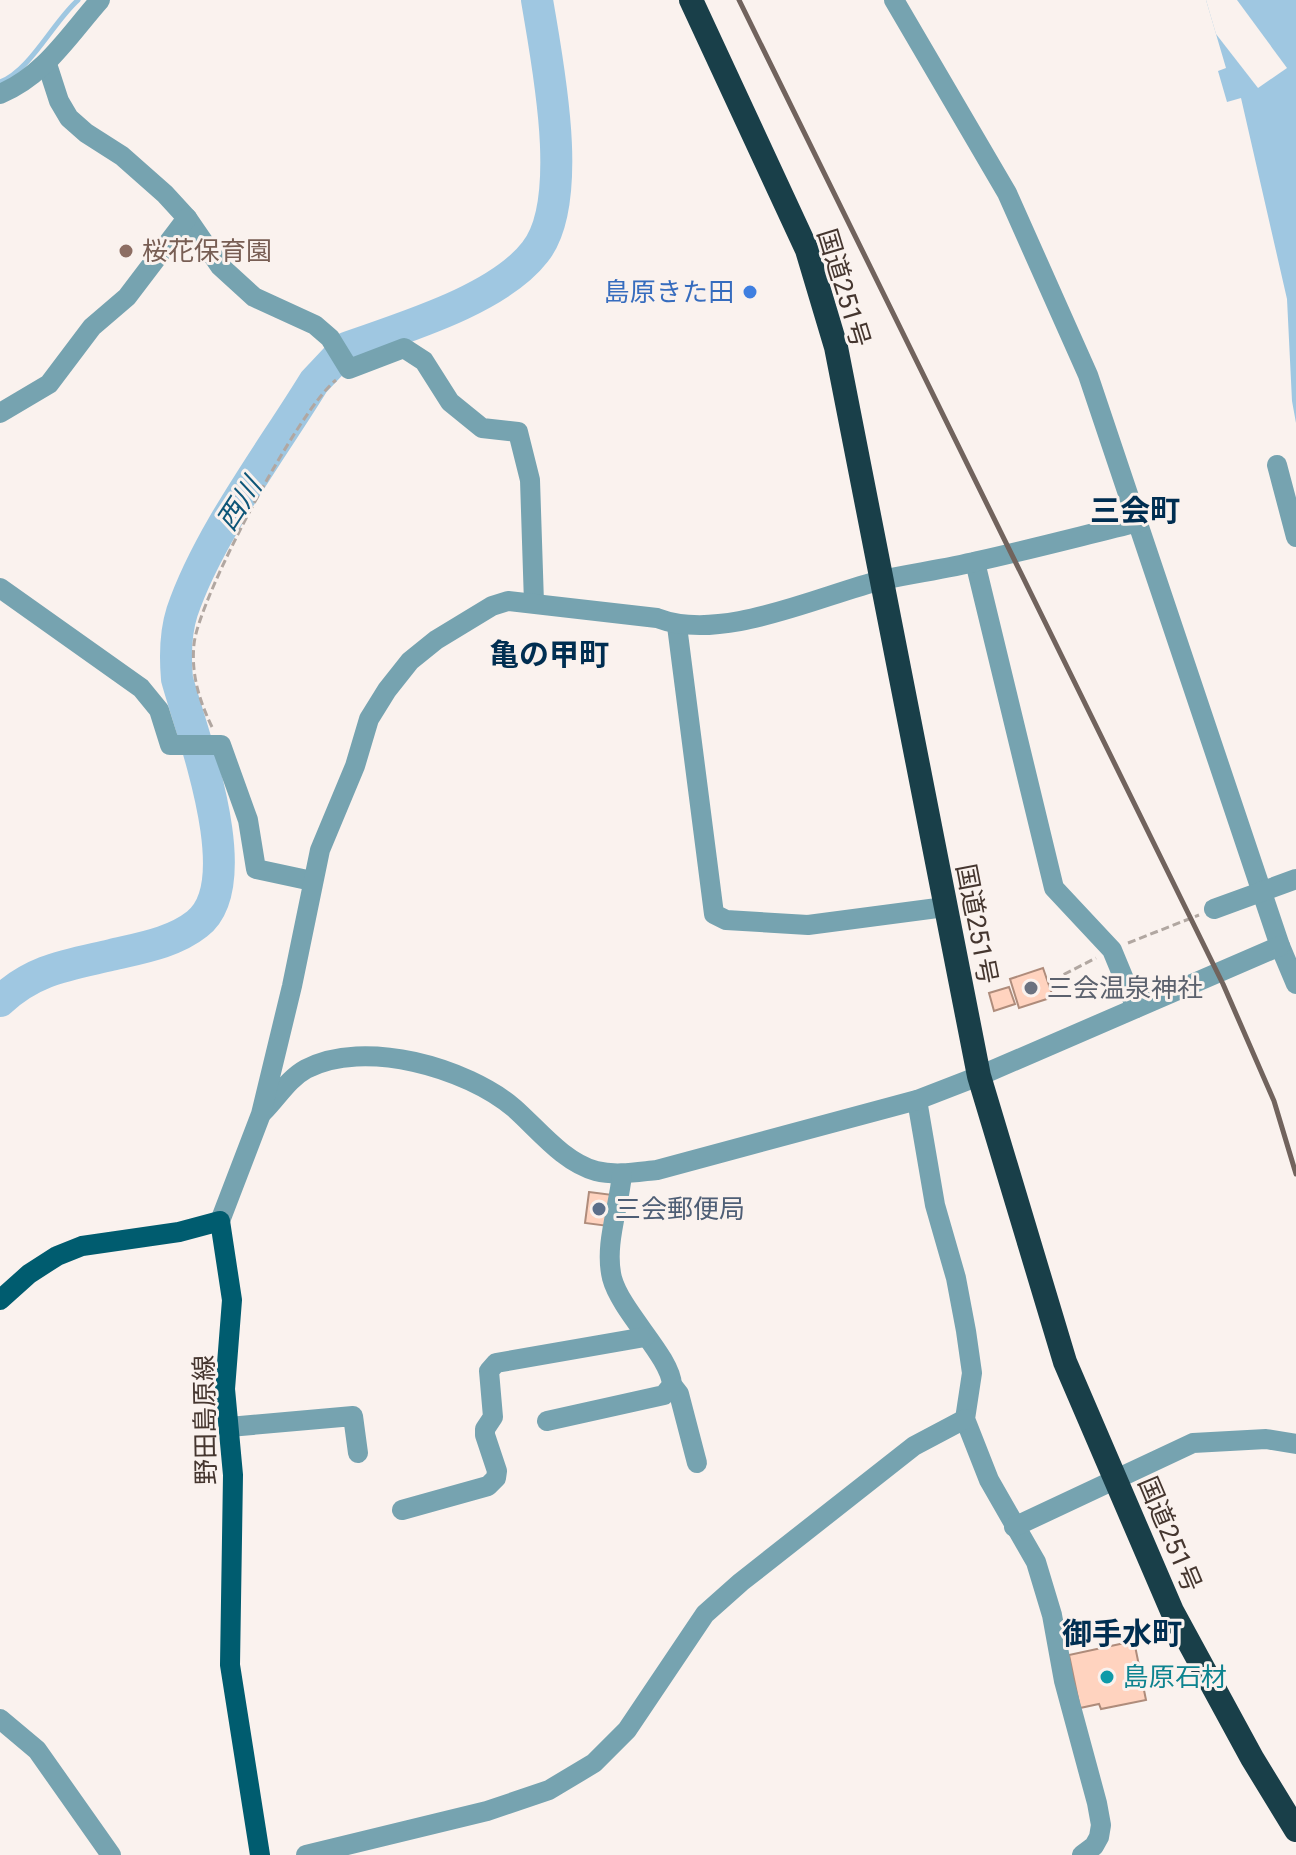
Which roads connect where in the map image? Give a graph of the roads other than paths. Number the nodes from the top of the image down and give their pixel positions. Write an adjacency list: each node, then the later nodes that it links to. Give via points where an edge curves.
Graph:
1 (100, 0): 4 (street)
2 (691, 0): 12 (highway, 国道251号, via 807,250 836,347)
3 (894, 0): 9 (street, via 1007,193 1088,375)
4 (47, 64): 5 (street); 6 (street, via 69,118 122,156)
5 (0, 94)
6 (187, 218): 7 (street, via 127,297 92,327 49,384); 14 (street, via 220,266 254,297 315,325 348,367 404,348 424,361 450,402 482,428 518,432 530,480)
7 (0, 413)
8 (1277, 465): 10 (street)
9 (1139, 522): 11 (street); 18 (street)
10 (1296, 537)
11 (975, 562): 12 (street); 23 (street, via 1054,888 1112,950)
12 (881, 581): 15 (street, via 786,611); 19 (highway, 国道251号)
13 (0, 588): 17 (street, via 141,688 159,710 170,745 218,745 248,820 256,869)
14 (534, 603): 15 (street, via 657,618); 17 (street, via 492,606 436,640 402,671 369,719)
15 (677, 626): 19 (street, via 714,914 726,920 808,925)
16 (1296, 879): 18 (street)
17 (312, 881): 26 (street)
18 (1262, 890): 20 (street); 21 (street)
19 (945, 907): 24 (highway, 国道251号)
20 (1214, 909)
21 (1280, 946): 22 (street); 23 (street)
22 (1296, 984)
23 (1136, 1008): 24 (street)
24 (979, 1076): 25 (street); 38 (highway, 国道251号, via 1065,1362)
25 (917, 1100): 27 (street, via 657,1170); 32 (street, via 935,1205 966,1331 972,1373)
26 (261, 1114): 27 (street, via 295,1077 321,1062 371,1056 403,1060 493,1092 578,1163); 28 (street)
27 (622, 1174): 30 (street, via 610,1247 612,1277)
28 (220, 1221): 29 (main road, via 82,1246 29,1274); 34 (main road, 野田島原線, via 232,1300 225,1389)
29 (0, 1300)
30 (645, 1337): 31 (street, via 669,1368); 39 (street, via 496,1363 489,1371 493,1417 485,1435 496,1478 488,1486)
31 (672, 1385): 33 (street, via 664,1395); 37 (street)
32 (965, 1419): 40 (street); 45 (street, via 914,1446 705,1614 627,1730 594,1763 549,1790 487,1811)
33 (547, 1421)
34 (229, 1427): 36 (street, via 353,1416); 44 (main road, 野田島原線, via 230,1665)
35 (1296, 1444): 38 (street, via 1266,1439 1193,1443)
36 (358, 1453)
37 (697, 1463)
38 (1117, 1480): 40 (street); 42 (highway, 国道251号, via 1172,1611)
39 (402, 1510)
40 (1014, 1527): 46 (street, via 1036,1562 1052,1615 1097,1803 1099,1837)
41 (0, 1719): 43 (street, via 37,1750)
42 (1296, 1830)
43 (111, 1855)
44 (260, 1855)
45 (306, 1855)
46 (1082, 1855)

